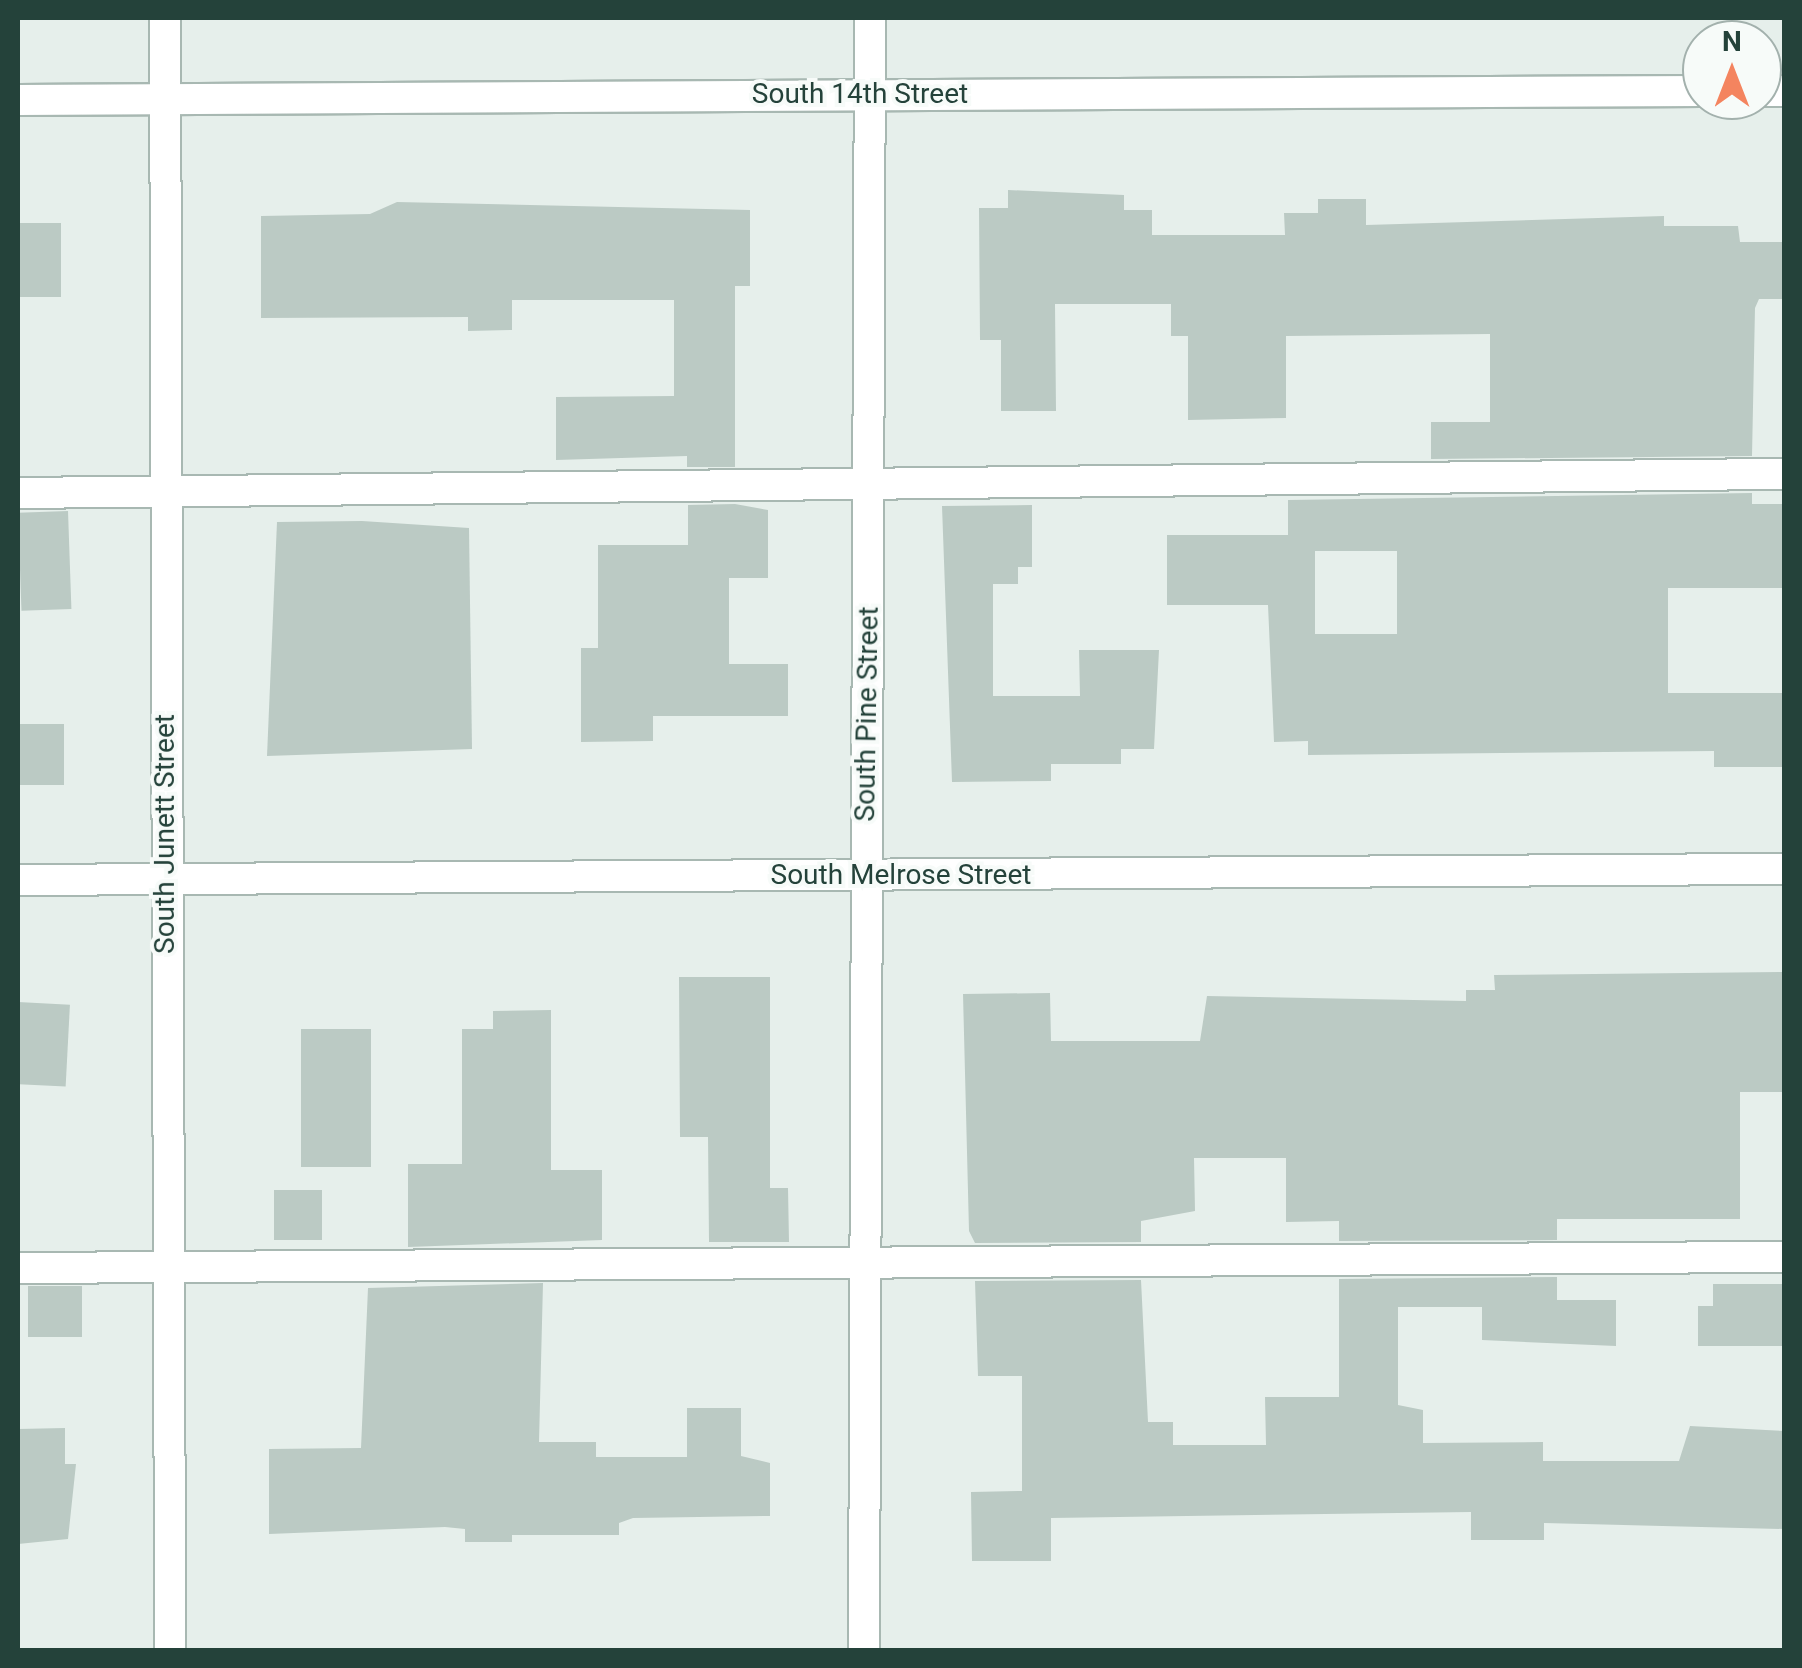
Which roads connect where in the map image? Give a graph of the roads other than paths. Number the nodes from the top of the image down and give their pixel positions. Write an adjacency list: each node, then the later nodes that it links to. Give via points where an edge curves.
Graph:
1 (165, 18): 5 (street, South Junett Street)
2 (870, 18): 4 (street, South Pine Street)
3 (1682, 91): 4 (street, South 14th Street)
4 (870, 94): 5 (street, South 14th Street); 8 (street, South Pine Street)
5 (166, 99): 6 (street, South 14th Street); 9 (street, South Junett Street)
6 (18, 100)
7 (1784, 474): 8 (street)
8 (871, 490): 9 (street); 12 (street, South Pine Street)
9 (169, 492): 10 (street); 13 (street, South Junett Street)
10 (18, 493)
11 (1784, 870): 12 (street, South Melrose Street)
12 (864, 876): 13 (street, South Melrose Street); 16 (street, South Pine Street)
13 (164, 879): 14 (street, South Melrose Street); 18 (street, South Junett Street)
14 (18, 880)
15 (1784, 1257): 16 (street)
16 (862, 1258): 18 (street); 20 (street, South Pine Street)
17 (18, 1268): 18 (street)
18 (165, 1268): 19 (street, South Junett Street)
19 (170, 1650)
20 (864, 1650)

